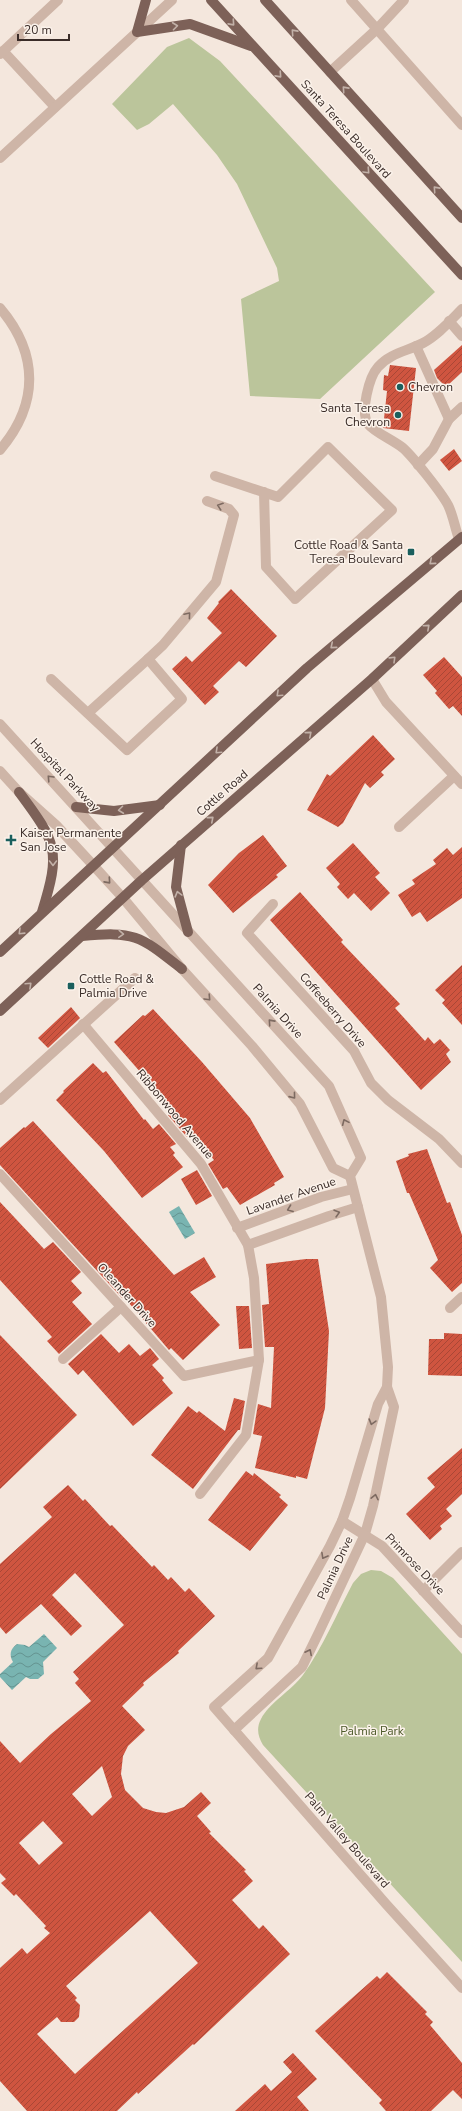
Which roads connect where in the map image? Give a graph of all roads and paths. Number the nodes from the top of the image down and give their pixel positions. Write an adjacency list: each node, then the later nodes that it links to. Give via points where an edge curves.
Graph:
1 (58, 0): 12 (street)
2 (146, 0): 10 (main road)
3 (172, 0): 10 (street)
4 (211, 0): 11 (main road, Santa Teresa Boulevard, one-way to 11)
5 (265, 0): 8 (main road)
6 (351, 0): 9 (street)
7 (404, 0): 9 (street)
8 (272, 5): 13 (main road, one-way to 8)
9 (376, 29): 13 (street); 15 (street)
10 (137, 32): 11 (main road, one-way to 11, via 190,24); 14 (street)
11 (253, 47): 18 (main road, Santa Teresa Boulevard, one-way to 18)
12 (2, 53): 14 (street)
13 (330, 72): 17 (main road, one-way to 13)
14 (55, 107): 16 (street)
15 (462, 125)
16 (0, 158)
17 (462, 218)
18 (462, 275)
19 (0, 308): 26 (street, via 22,341 30,375 26,407 14,432)
20 (462, 309): 21 (street)
21 (449, 321): 22 (street); 23 (street, via 437,334)
22 (462, 336)
23 (416, 346): 25 (street); 27 (street, via 390,357 372,375 365,404 365,416 375,430 403,448)
24 (462, 407): 25 (street)
25 (449, 419): 27 (street, via 433,449)
26 (0, 450)
27 (418, 465): 31 (street, via 448,505)
28 (214, 476): 29 (street)
29 (264, 492): 29 (street, via 266,567 295,598 392,510 328,447 278,496)
30 (207, 501): 33 (street, one-way to 30, via 216,582 234,516 229,509)
31 (460, 538): 42 (main road, one-way to 42, via 307,668)
32 (462, 595): 35 (main road, Cottle Road, one-way to 32)
33 (148, 659): 36 (street); 36 (street, via 182,698 127,750)
34 (51, 678): 36 (street)
35 (372, 679): 39 (street, via 386,702); 45 (main road, Cottle Road, one-way to 35)
36 (88, 713)
37 (0, 724): 43 (street, Hospital Parkway, one-way to 37)
38 (0, 771): 41 (street)
39 (454, 776): 40 (street); 44 (street)
40 (462, 784)
41 (20, 792): 47 (street, via 56,825); 51 (main road, one-way to 51, via 42,822 53,851 54,867)
42 (160, 805): 43 (main road, one-way to 43, via 114,811); 46 (main road)
43 (76, 807): 46 (street, Hospital Parkway)
44 (399, 827)
45 (181, 845): 48 (main road, Cottle Road); 52 (main road, one-way to 45, via 176,887)
46 (113, 847): 47 (main road); 48 (street, Hospital Parkway)
47 (93, 865): 49 (street, one-way to 49); 51 (main road)
48 (142, 880): 49 (main road, Cottle Road); 52 (street, Palmia Drive)
49 (123, 898): 53 (main road, Cottle Road); 55 (street)
50 (273, 904): 60 (street, Coffeeberry Drive, via 247,933 354,1051 371,1083 388,1100 439,1139)
51 (42, 912): 54 (main road, one-way to 54)
52 (188, 932): 62 (street, Palmia Drive, one-way to 52, via 361,1158 329,1086)
53 (82, 936): 55 (main road, one-way to 55, via 109,933 140,938); 57 (main road, Cottle Road, one-way to 53)
54 (0, 952)
55 (182, 970): 62 (street, one-way to 62, via 252,1046 300,1104 333,1168)
56 (135, 978): 58 (street)
57 (0, 1011)
58 (83, 1024): 59 (street); 65 (street, Ribbonwood Avenue, via 201,1164)
59 (0, 1100)
60 (462, 1163)
61 (0, 1174): 68 (street, Oleander Drive)
62 (350, 1176): 63 (street, Palmia Drive)
63 (353, 1189): 64 (street, Palmia Drive); 65 (street, Lavander Avenue, one-way to 65, via 321,1197)
64 (358, 1207): 66 (street, one-way to 64); 72 (street, Palmia Drive, via 381,1297 388,1367)
65 (237, 1228): 66 (street, Ribbonwood Avenue)
66 (248, 1245): 71 (street, Ribbonwood Avenue, via 254,1278)
67 (462, 1297): 69 (street)
68 (121, 1307): 70 (street); 71 (street, Oleander Drive, via 184,1376)
69 (450, 1308)
70 (63, 1359)
71 (259, 1360): 73 (street, Ribbonwood Avenue, via 246,1435)
72 (387, 1386): 74 (street, Palmia Drive, one-way to 74, via 378,1404); 75 (street, Palmia Drive, one-way to 72, via 394,1407)
73 (200, 1494)
74 (342, 1521): 75 (street, Primrose Drive); 79 (street, Palmia Drive, one-way to 79, via 268,1658)
75 (365, 1534): 77 (street, Primrose Drive, via 382,1546); 80 (street, Palmia Drive, one-way to 75, via 302,1667)
76 (462, 1552): 77 (street)
77 (423, 1591): 78 (street, Primrose Drive)
78 (462, 1633)
79 (214, 1707): 80 (street, Palm Valley Boulevard)
80 (234, 1730): 81 (street, Palm Valley Boulevard)
81 (462, 1988)

